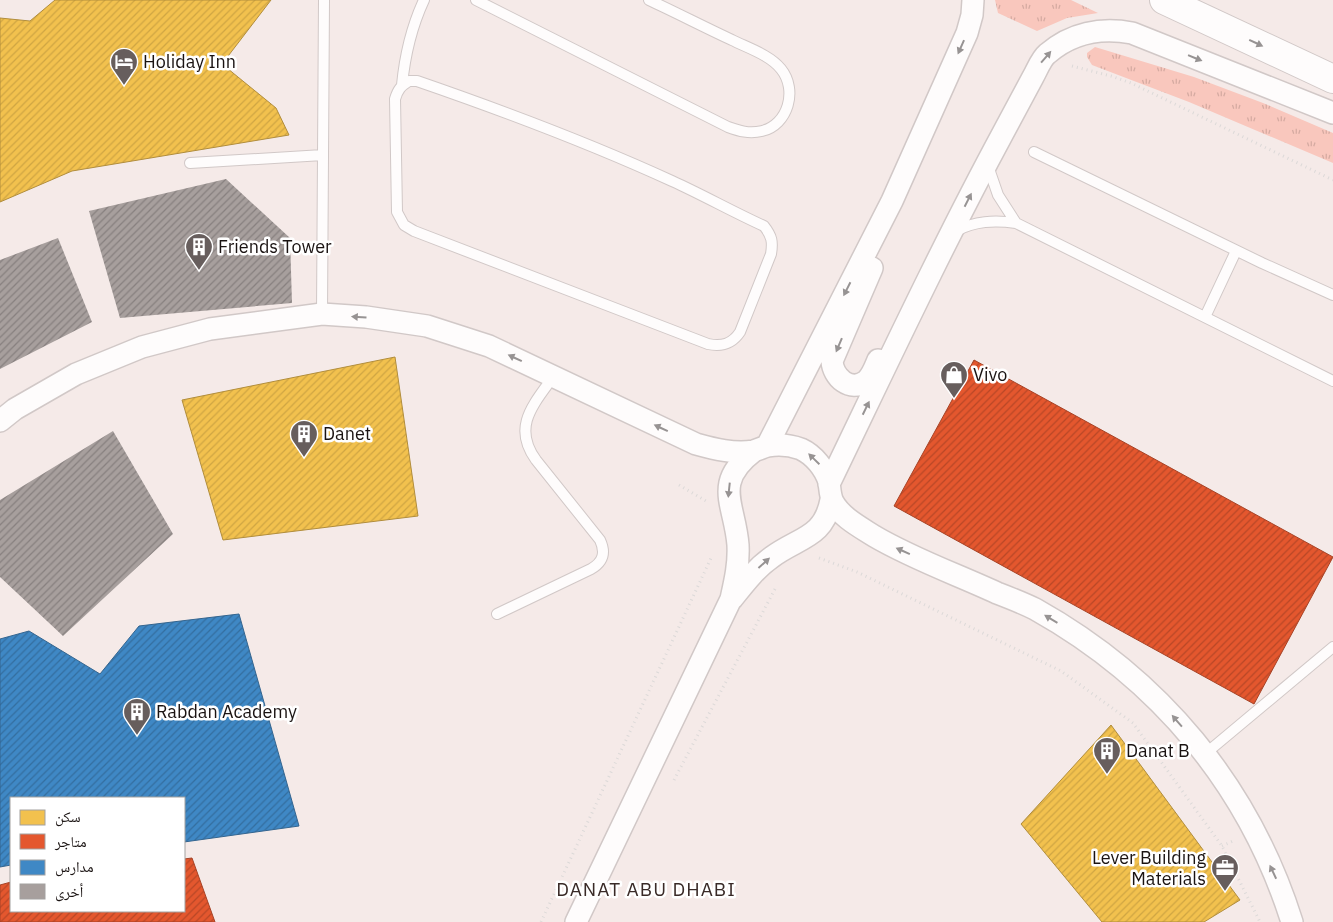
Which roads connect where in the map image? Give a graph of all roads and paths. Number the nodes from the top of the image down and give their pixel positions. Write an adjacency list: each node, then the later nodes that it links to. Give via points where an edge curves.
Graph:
1 (324, 0): 12 (lane)
2 (424, 0): 9 (lane, via 408,40)
3 (476, 0): 4 (lane, via 728,127 752,133 764,131 784,115 790,92 781,69 761,54)
4 (649, 0)
5 (972, 0): 16 (street, one-way to 16, via 967,33)
6 (1164, 0): 8 (main road, one-way to 8)
7 (1046, 55): 10 (street, one-way to 10, via 1071,38 1086,33 1101,30 1132,33); 14 (street, one-way to 7); 15 (path, via 1132,83)
8 (1333, 80)
9 (402, 85): 9 (lane, via 417,81 590,144 764,226 771,234 771,254 736,338 723,345 708,344 404,225 397,212 396,108 397,91)
10 (1333, 113)
11 (1034, 152): 19 (lane)
12 (323, 155): 13 (lane); 21 (lane)
13 (190, 162)
14 (987, 163): 17 (lane, via 998,195); 18 (street, one-way to 14)
15 (1333, 180)
16 (892, 201): 18 (street, one-way to 18, via 882,245 832,361 836,376 841,381 856,385 870,377 925,258); 26 (street, one-way to 26)
17 (1016, 223): 18 (lane, via 982,222); 22 (lane)
18 (950, 234): 28 (street, one-way to 18)
19 (1236, 251): 20 (lane); 22 (lane)
20 (1333, 295)
21 (322, 314): 23 (street, one-way to 21, via 489,346 427,326); 25 (street, via 210,329 142,347 76,374)
22 (1205, 317): 24 (lane)
23 (552, 377): 26 (street, one-way to 23, via 726,451 696,444); 34 (lane, via 530,410 524,431 526,442 536,460 600,540 604,554 591,569)
24 (1333, 381)
25 (0, 421)
26 (760, 448): 28 (street, one-way to 26, via 819,464 803,450 782,444); 33 (street, one-way to 33, via 742,460 729,485 728,500 737,534 738,555)
27 (679, 486): 29 (path)
28 (830, 492): 33 (street, one-way to 28, via 772,557 817,530 829,511); 36 (street, one-way to 28, via 1148,691 1082,638 1033,608 874,536 843,514)
29 (712, 504)
30 (716, 549): 39 (path)
31 (814, 556): 41 (path, via 857,572 1061,670 1133,722 1222,846)
32 (779, 582): 37 (path)
33 (732, 599): 40 (street)
34 (497, 614)
35 (1333, 647): 36 (lane)
36 (1205, 754): 38 (street, one-way to 36, via 1285,898 1253,829 1237,798)
37 (672, 783)
38 (1287, 920)
39 (541, 922)
40 (576, 922)
41 (1260, 922)

